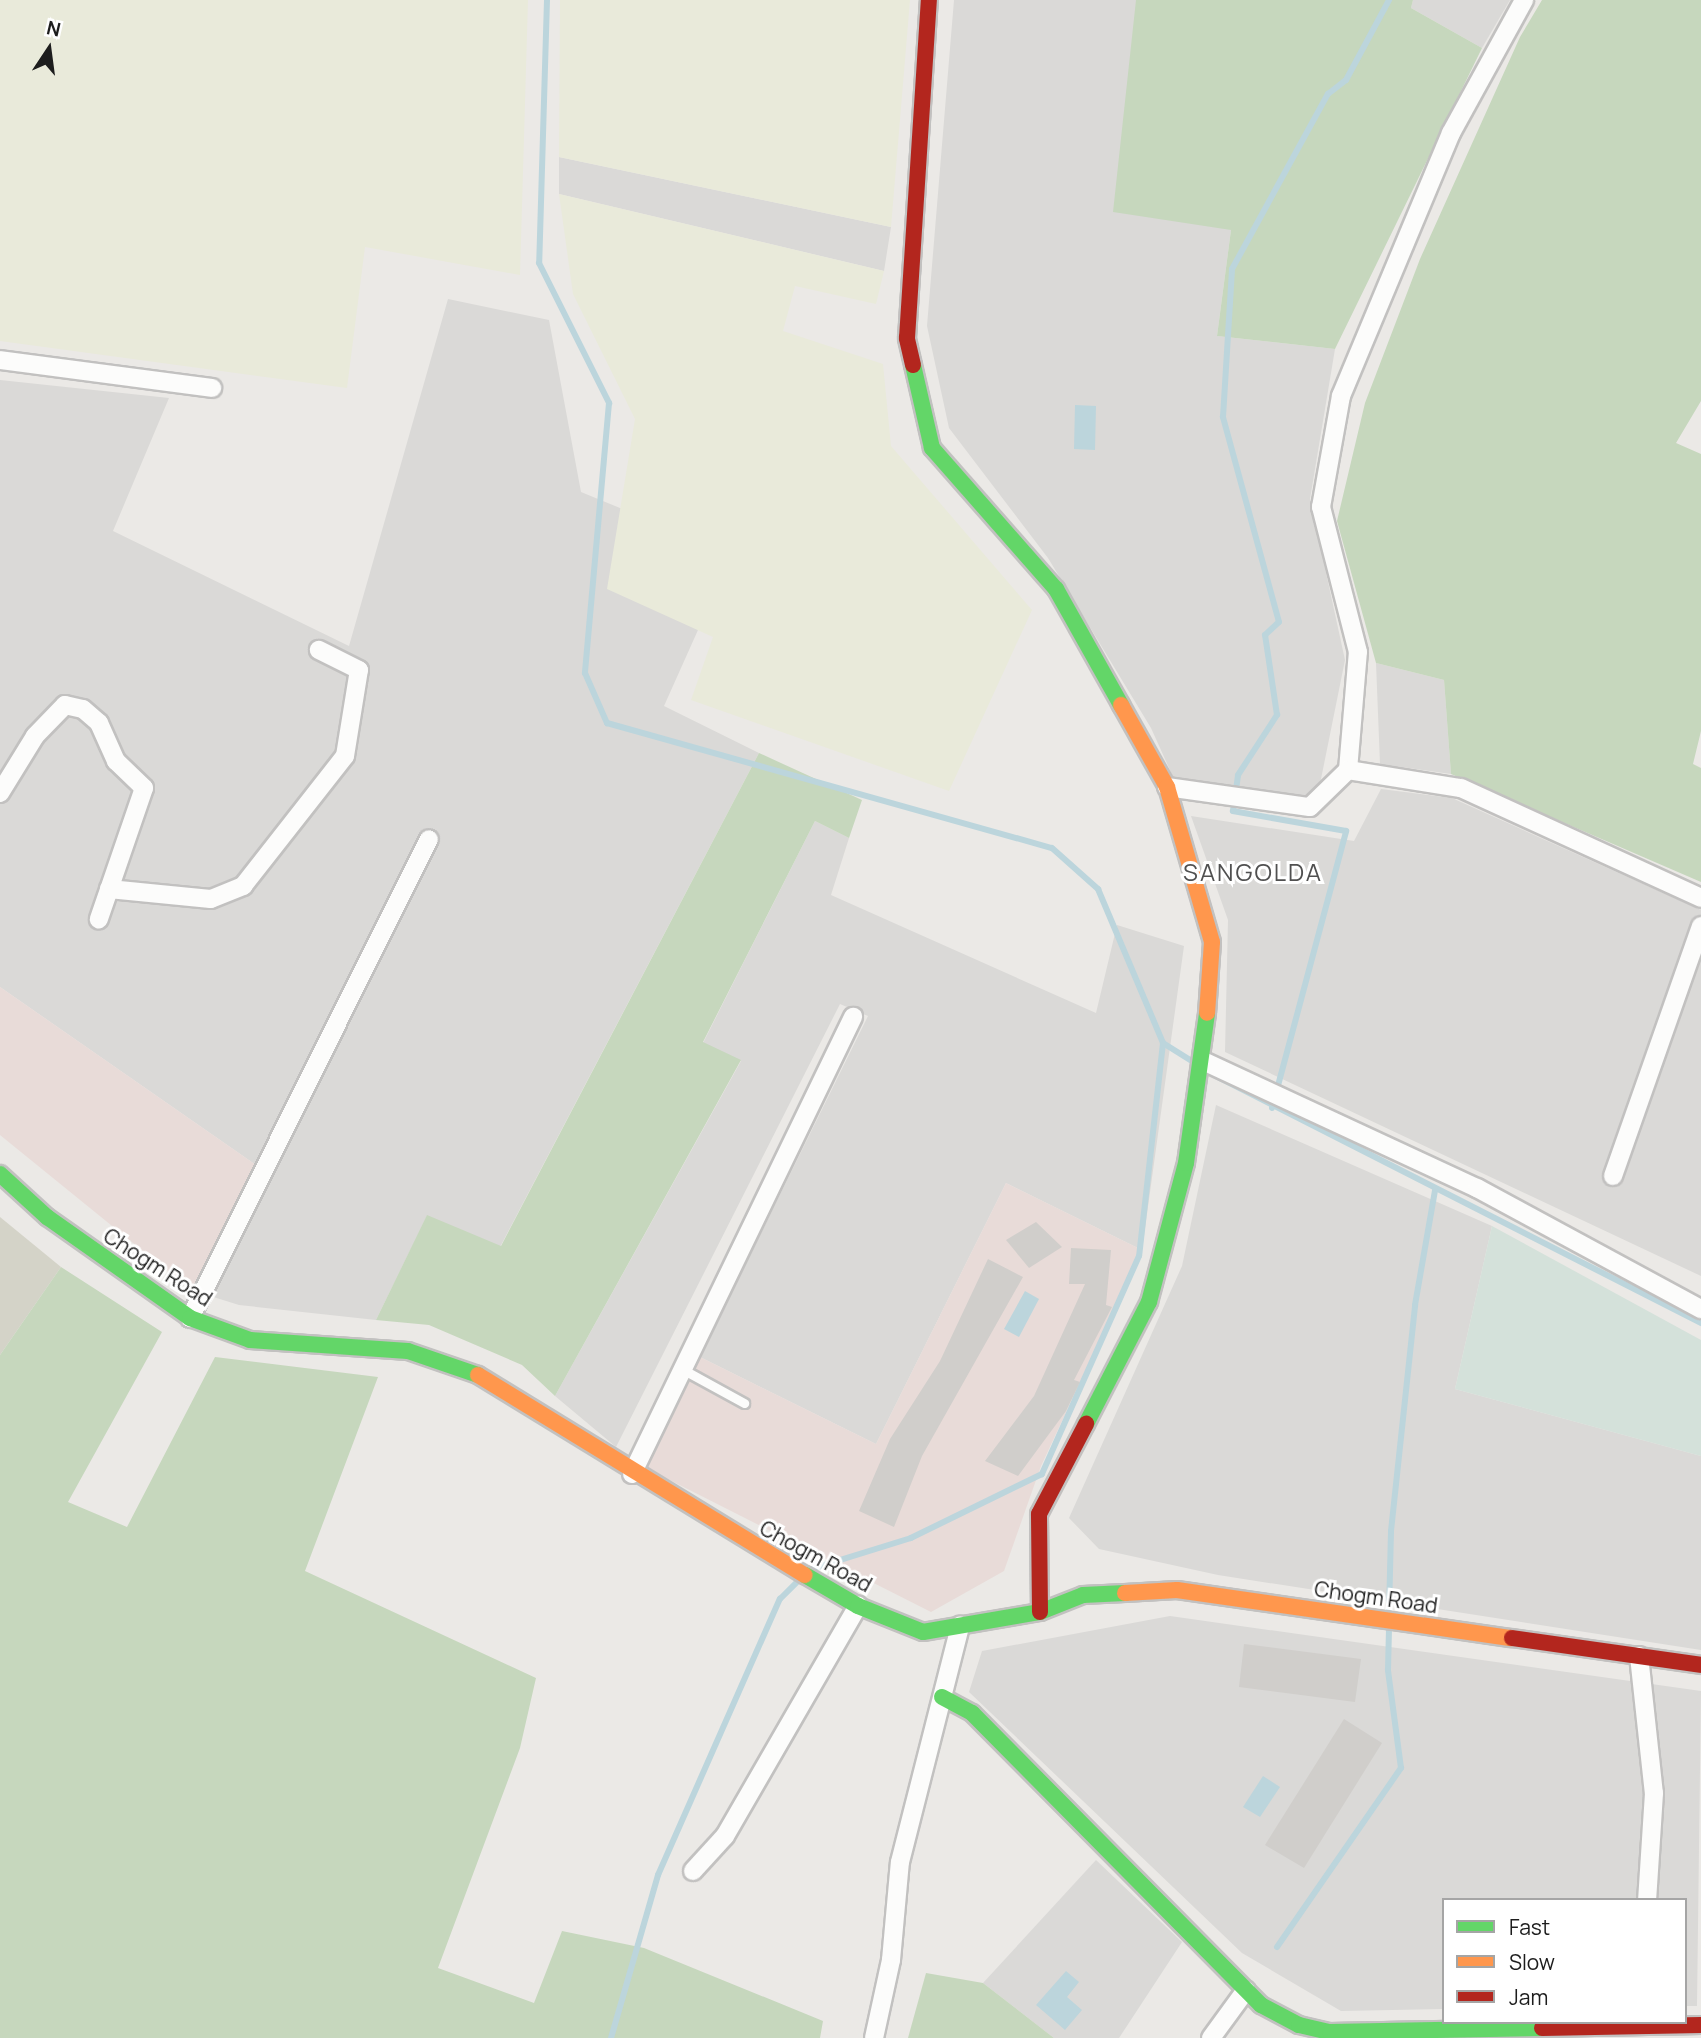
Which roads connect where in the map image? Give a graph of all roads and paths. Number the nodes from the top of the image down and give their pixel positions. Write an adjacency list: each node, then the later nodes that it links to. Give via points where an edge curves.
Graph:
1 (929, 0): 7 (street, via 907,338 932,448 1056,589)
2 (1524, 0): 6 (street, via 1451,133 1341,396 1321,507 1358,652)
3 (0, 360): 4 (street)
4 (212, 388)
5 (318, 650): 10 (street, via 359,670 345,755 243,886 211,899)
6 (1348, 770): 7 (street, via 1310,807); 11 (street, via 1461,788)
7 (1167, 787): 15 (street, via 1212,942)
8 (0, 793): 10 (street, via 35,736 65,705 83,709 99,723 116,761 144,789)
9 (429, 839): 19 (street)
10 (109, 889): 12 (street)
11 (1701, 898)
12 (99, 919)
13 (1701, 926): 17 (street)
14 (853, 1017): 20 (street)
15 (1203, 1061): 18 (street, via 1477,1188); 24 (street, via 1186,1163 1149,1302 1039,1514)
16 (0, 1174): 19 (street, Chogm Road, via 47,1217)
17 (1613, 1176)
18 (1701, 1309)
19 (190, 1318): 22 (street, Chogm Road, via 250,1340 408,1351 464,1366)
20 (680, 1368): 21 (lane); 22 (street)
21 (744, 1402)
22 (632, 1474): 23 (street, Chogm Road)
23 (858, 1606): 25 (street, Chogm Road, via 923,1632); 29 (street, via 725,1836)
24 (1040, 1612): 25 (street, Chogm Road); 26 (street, Chogm Road, via 1083,1595 1177,1590)
25 (960, 1626): 28 (street)
26 (1639, 1656): 27 (street, Chogm Road); 30 (street, via 1654,1793)
27 (1701, 1665)
28 (942, 1697): 31 (street, via 972,1713); 34 (street, via 900,1862 891,1960)
29 (693, 1871)
30 (1647, 1898)
31 (1246, 1990): 32 (street, via 1261,2005 1299,2025 1330,2032); 35 (street)
32 (1624, 2024): 33 (street)
33 (1701, 2025)
34 (874, 2038)
35 (1211, 2038)

